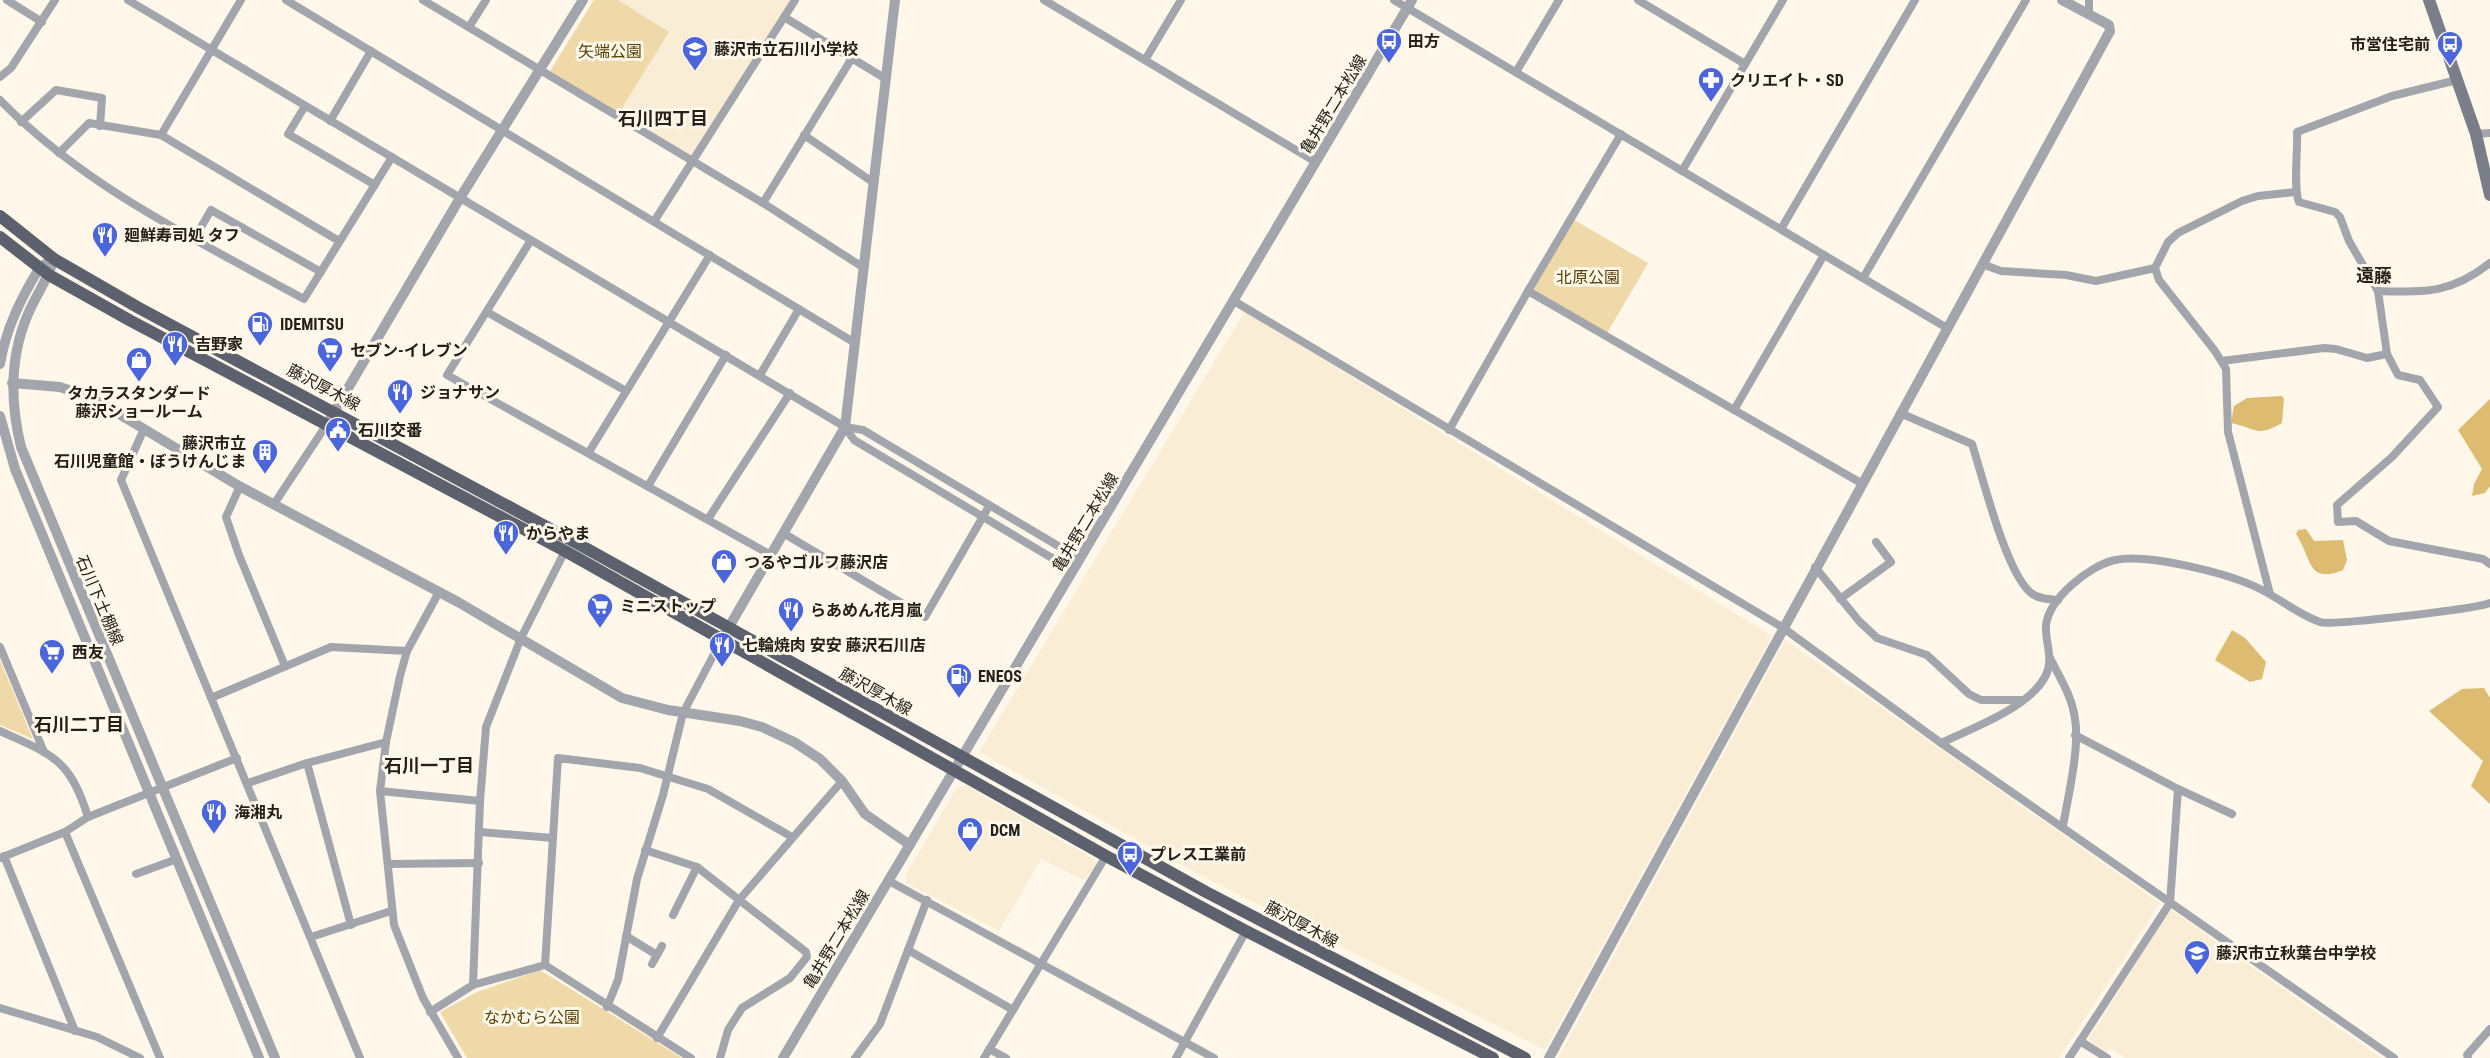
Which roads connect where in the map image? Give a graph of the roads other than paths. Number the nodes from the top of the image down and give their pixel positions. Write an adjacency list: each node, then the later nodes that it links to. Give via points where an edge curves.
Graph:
1 (7, 0): 25 (street)
2 (55, 0): 25 (street)
3 (128, 0): 27 (street)
4 (241, 0): 27 (street)
5 (286, 0): 28 (street)
6 (423, 0): 26 (street)
7 (486, 0): 26 (street)
8 (583, 0): 32 (street)
9 (795, 0): 24 (street)
10 (895, 0): 35 (street)
11 (1044, 0): 30 (street)
12 (1180, 0): 30 (street)
13 (1394, 0): 22 (street)
14 (1559, 0): 33 (street)
15 (1638, 0): 31 (street)
16 (1783, 0): 31 (street)
17 (1915, 0): 62 (street)
18 (2026, 0): 76 (street)
19 (2062, 0): 23 (street)
20 (2089, 0): 23 (street)
21 (2429, 0): 36 (main road)
22 (1410, 4): 33 (street); 51 (street, 亀井野二本松線)
23 (2089, 14): 71 (street, via 2109,25 2110,31)
24 (784, 17): 29 (street); 50 (street)
25 (42, 22): 34 (street, via 11,68)
26 (468, 27): 32 (street)
27 (212, 50): 38 (street); 45 (street)
28 (370, 51): 39 (street); 42 (street)
29 (852, 58): 35 (street); 46 (street)
30 (1144, 60): 51 (street)
31 (1745, 64): 52 (street)
32 (539, 70): 42 (street); 50 (street)
33 (1516, 72): 47 (street)
34 (0, 77)
35 (886, 79): 54 (street)
36 (2457, 80): 44 (main road); 56 (street, via 2392,96 2297,132)
37 (0, 100): 40 (street)
38 (305, 106): 39 (street); 55 (street, via 288,134)
39 (330, 121): 49 (street)
40 (21, 122): 41 (street, via 56,90 102,98); 48 (street)
41 (100, 126): 45 (street); 48 (street, via 89,123)
42 (504, 130): 58 (street); 61 (street)
43 (2490, 133): 44 (street)
44 (2476, 134): 53 (main road)
45 (161, 135): 66 (street)
46 (804, 135): 54 (street); 59 (street)
47 (1621, 135): 52 (street); 77 (street)
48 (59, 153): 64 (street, via 113,192)
49 (392, 157): 55 (street); 58 (street)
50 (693, 162): 59 (street); 61 (street)
51 (1316, 162): 79 (street, 亀井野二本松線)
52 (1682, 171): 62 (street)
53 (2488, 174): 57 (main road)
54 (874, 183): 72 (street)
55 (375, 185): 66 (street)
56 (2295, 192): 73 (street, via 2242,201 2178,233 2168,242); 78 (street, via 2299,202 2340,217)
57 (2490, 195)
58 (460, 198): 65 (street); 94 (street)
59 (762, 203): 72 (street)
60 (0, 216): 69 (main road, 藤沢厚木線)
61 (655, 220): 67 (street)
62 (1781, 229): 68 (street)
63 (0, 237): 74 (main road, 藤沢厚木線)
64 (194, 238): 75 (street, via 304,300); 75 (street, via 211,210)
65 (531, 240): 81 (street); 82 (street)
66 (339, 241): 75 (street)
67 (710, 255): 80 (street); 82 (street)
68 (1824, 255): 76 (street); 93 (street)
69 (54, 259): 74 (street, 石川下土棚線); 94 (main road, 藤沢厚木線)
70 (2490, 263): 78 (street, via 2471,278 2434,291)
71 (1982, 264): 73 (street, via 2001,271 2096,281); 83 (street)
72 (864, 268): 84 (street)
73 (2155, 268): 87 (street, via 2159,280)
74 (44, 271): 88 (street, 石川下土棚線, via 16,307); 90 (street, 石川下土棚線, via 15,355); 97 (main road, 藤沢厚木線)
75 (321, 272)
76 (1863, 278): 83 (street)
77 (1528, 291): 93 (street); 100 (street)
78 (2378, 291): 85 (street)
79 (1234, 302): 100 (street); 114 (street, 亀井野二本松線)
80 (800, 309): 84 (street); 89 (street)
81 (487, 312): 91 (street); 101 (street, via 447,375)
82 (669, 321): 86 (street); 91 (street)
83 (1947, 328): 95 (street)
84 (855, 343): 98 (street)
85 (2387, 354): 87 (street, via 2367,358 2324,348); 113 (street, via 2398,375 2420,380 2438,407 2392,457 2343,498 2337,505 2338,522 2356,521 2389,541)
86 (726, 355): 89 (street); 104 (street)
87 (2222, 361): 117 (street, via 2226,369 2228,432)
88 (0, 364)
89 (760, 375): 92 (street)
90 (12, 383): 99 (street, via 76,391); 143 (street, 石川下土棚線, via 21,447)
91 (626, 391): 101 (street)
92 (790, 393): 98 (street); 108 (street)
93 (1734, 410): 102 (street)
94 (335, 411): 97 (street); 122 (main road, 藤沢厚木線)
95 (1900, 413): 102 (street); 119 (street, via 1972,444 2015,571 2033,594)
96 (0, 416): 146 (street, 石川下土棚線, via 15,469)
97 (327, 424): 105 (street); 111 (main road, 藤沢厚木線)
98 (845, 427): 106 (street, via 863,430); 107 (street, via 854,440); 109 (street)
99 (144, 429): 103 (street); 128 (street, via 121,480)
100 (1449, 430): 121 (street)
101 (589, 452): 104 (street)
102 (1861, 483): 115 (street)
103 (240, 486): 105 (street); 127 (street, via 226,517)
104 (648, 486): 108 (street)
105 (274, 504): 116 (street)
106 (988, 506): 107 (street); 114 (street, via 1070,553)
107 (983, 516): 109 (street, via 925,617); 114 (street, via 1062,564)
108 (708, 519): 112 (street)
109 (783, 533): 112 (street)
110 (1876, 542): 118 (street, via 1891,562)
111 (565, 551): 122 (main road, 藤沢厚木線); 123 (street)
112 (771, 555): 122 (street)
113 (2490, 564)
114 (1077, 565): 136 (street, 亀井野二本松線)
115 (1815, 567): 118 (street); 121 (street)
116 (439, 592): 123 (street); 125 (street)
117 (2270, 594): 119 (street, via 2216,573 2133,559 2099,566); 120 (street, via 2322,623 2459,610)
118 (1840, 599): 129 (street, via 1877,638 1927,656 1969,694 1981,700)
119 (2058, 600): 126 (street, via 2046,624)
120 (2490, 603)
121 (1782, 627): 134 (street); 207 (street)
122 (725, 633): 130 (street); 136 (main road, 藤沢厚木線); 139 (main road, 藤沢厚木線)
123 (521, 638): 130 (street, via 622,698); 147 (street, via 486,727)
124 (0, 646): 135 (street)
125 (407, 651): 127 (street, via 331,647); 133 (street)
126 (2049, 658): 129 (street, via 2046,675); 132 (street, via 2068,693 2076,721)
127 (285, 666): 128 (street)
128 (212, 698): 137 (street)
129 (2022, 700): 134 (street)
130 (683, 713): 140 (street); 141 (street, via 740,721 770,731 813,754)
131 (0, 731): 135 (street)
132 (2075, 735): 144 (street); 150 (street)
133 (386, 742): 138 (street); 145 (street)
134 (1941, 743): 150 (street)
135 (44, 752): 149 (street, via 58,760 74,778)
136 (962, 757): 139 (street, 亀井野二本松線); 206 (main road, 藤沢厚木線, via 1206,892)
137 (237, 758): 142 (street); 143 (street)
138 (307, 764): 142 (street); 170 (street)
139 (955, 770): 155 (street, 亀井野二本松線); 157 (main road, 藤沢厚木線)
140 (666, 777): 153 (street, via 708,789); 154 (street, via 610,762 558,758); 156 (street)
141 (843, 781): 153 (street); 155 (street, via 865,814)
142 (248, 783): 173 (street)
143 (165, 788): 146 (street); 194 (street, 石川下土棚線, via 204,892)
144 (2178, 789): 148 (street); 167 (street)
145 (380, 791): 147 (street); 161 (street)
146 (150, 794): 149 (street); 159 (street, 石川下土棚線)
147 (480, 801): 152 (street)
148 (2232, 814)
149 (88, 817): 151 (street)
150 (2063, 826): 167 (street)
151 (65, 832): 158 (street); 192 (street)
152 (480, 832): 154 (street); 160 (street)
153 (792, 837): 165 (street)
154 (553, 838): 179 (street)
155 (910, 845): 164 (street, 亀井野二本松線)
156 (645, 849): 162 (street); 172 (street)
157 (1106, 856): 171 (main road, 藤沢厚木線); 178 (street)
158 (2, 857): 186 (street)
159 (177, 859): 163 (street); 193 (street, 石川下土棚線)
160 (479, 863): 161 (street); 180 (street)
161 (388, 864): 168 (street)
162 (697, 867): 165 (street); 169 (street)
163 (136, 874)
164 (889, 881): 166 (street); 199 (street, 亀井野二本松線)
165 (739, 900): 187 (street); 198 (street, via 806,952 807,957 790,978 742,1008 728,1030)
166 (927, 900): 175 (street); 178 (street)
167 (2170, 903): 188 (street); 210 (street)
168 (391, 910): 170 (street); 184 (street, via 402,948)
169 (673, 915)
170 (351, 925): 173 (street)
171 (1246, 932): 189 (street); 205 (main road, 藤沢厚木線)
172 (626, 936): 176 (street); 181 (street, via 618,980)
173 (311, 937): 195 (street)
174 (662, 946): 176 (street)
175 (908, 950): 183 (street); 200 (street, via 880,1024)
176 (657, 955): 177 (street)
177 (652, 964)
178 (1041, 964): 183 (street); 189 (street)
179 (545, 965): 180 (street); 181 (street)
180 (473, 985): 184 (street)
181 (607, 1007): 187 (street)
182 (0, 1008): 186 (street)
183 (1013, 1010): 190 (street)
184 (430, 1011): 196 (street)
185 (2490, 1029): 211 (street)
186 (75, 1031): 191 (street)
187 (657, 1038): 197 (street)
188 (2080, 1041): 208 (street); 209 (street)
189 (1185, 1043): 203 (street); 204 (street)
190 (989, 1049): 201 (street); 202 (street)
191 (140, 1058)
192 (160, 1058)
193 (259, 1058)
194 (275, 1058)
195 (360, 1058)
196 (458, 1058)
197 (691, 1058)
198 (720, 1058)
199 (783, 1058)
200 (855, 1058)
201 (984, 1058)
202 (1006, 1058)
203 (1176, 1058)
204 (1214, 1058)
205 (1493, 1058)
206 (1525, 1058)
207 (1549, 1058)
208 (2069, 1058)
209 (2107, 1058)
210 (2394, 1058)
211 (2468, 1058)

